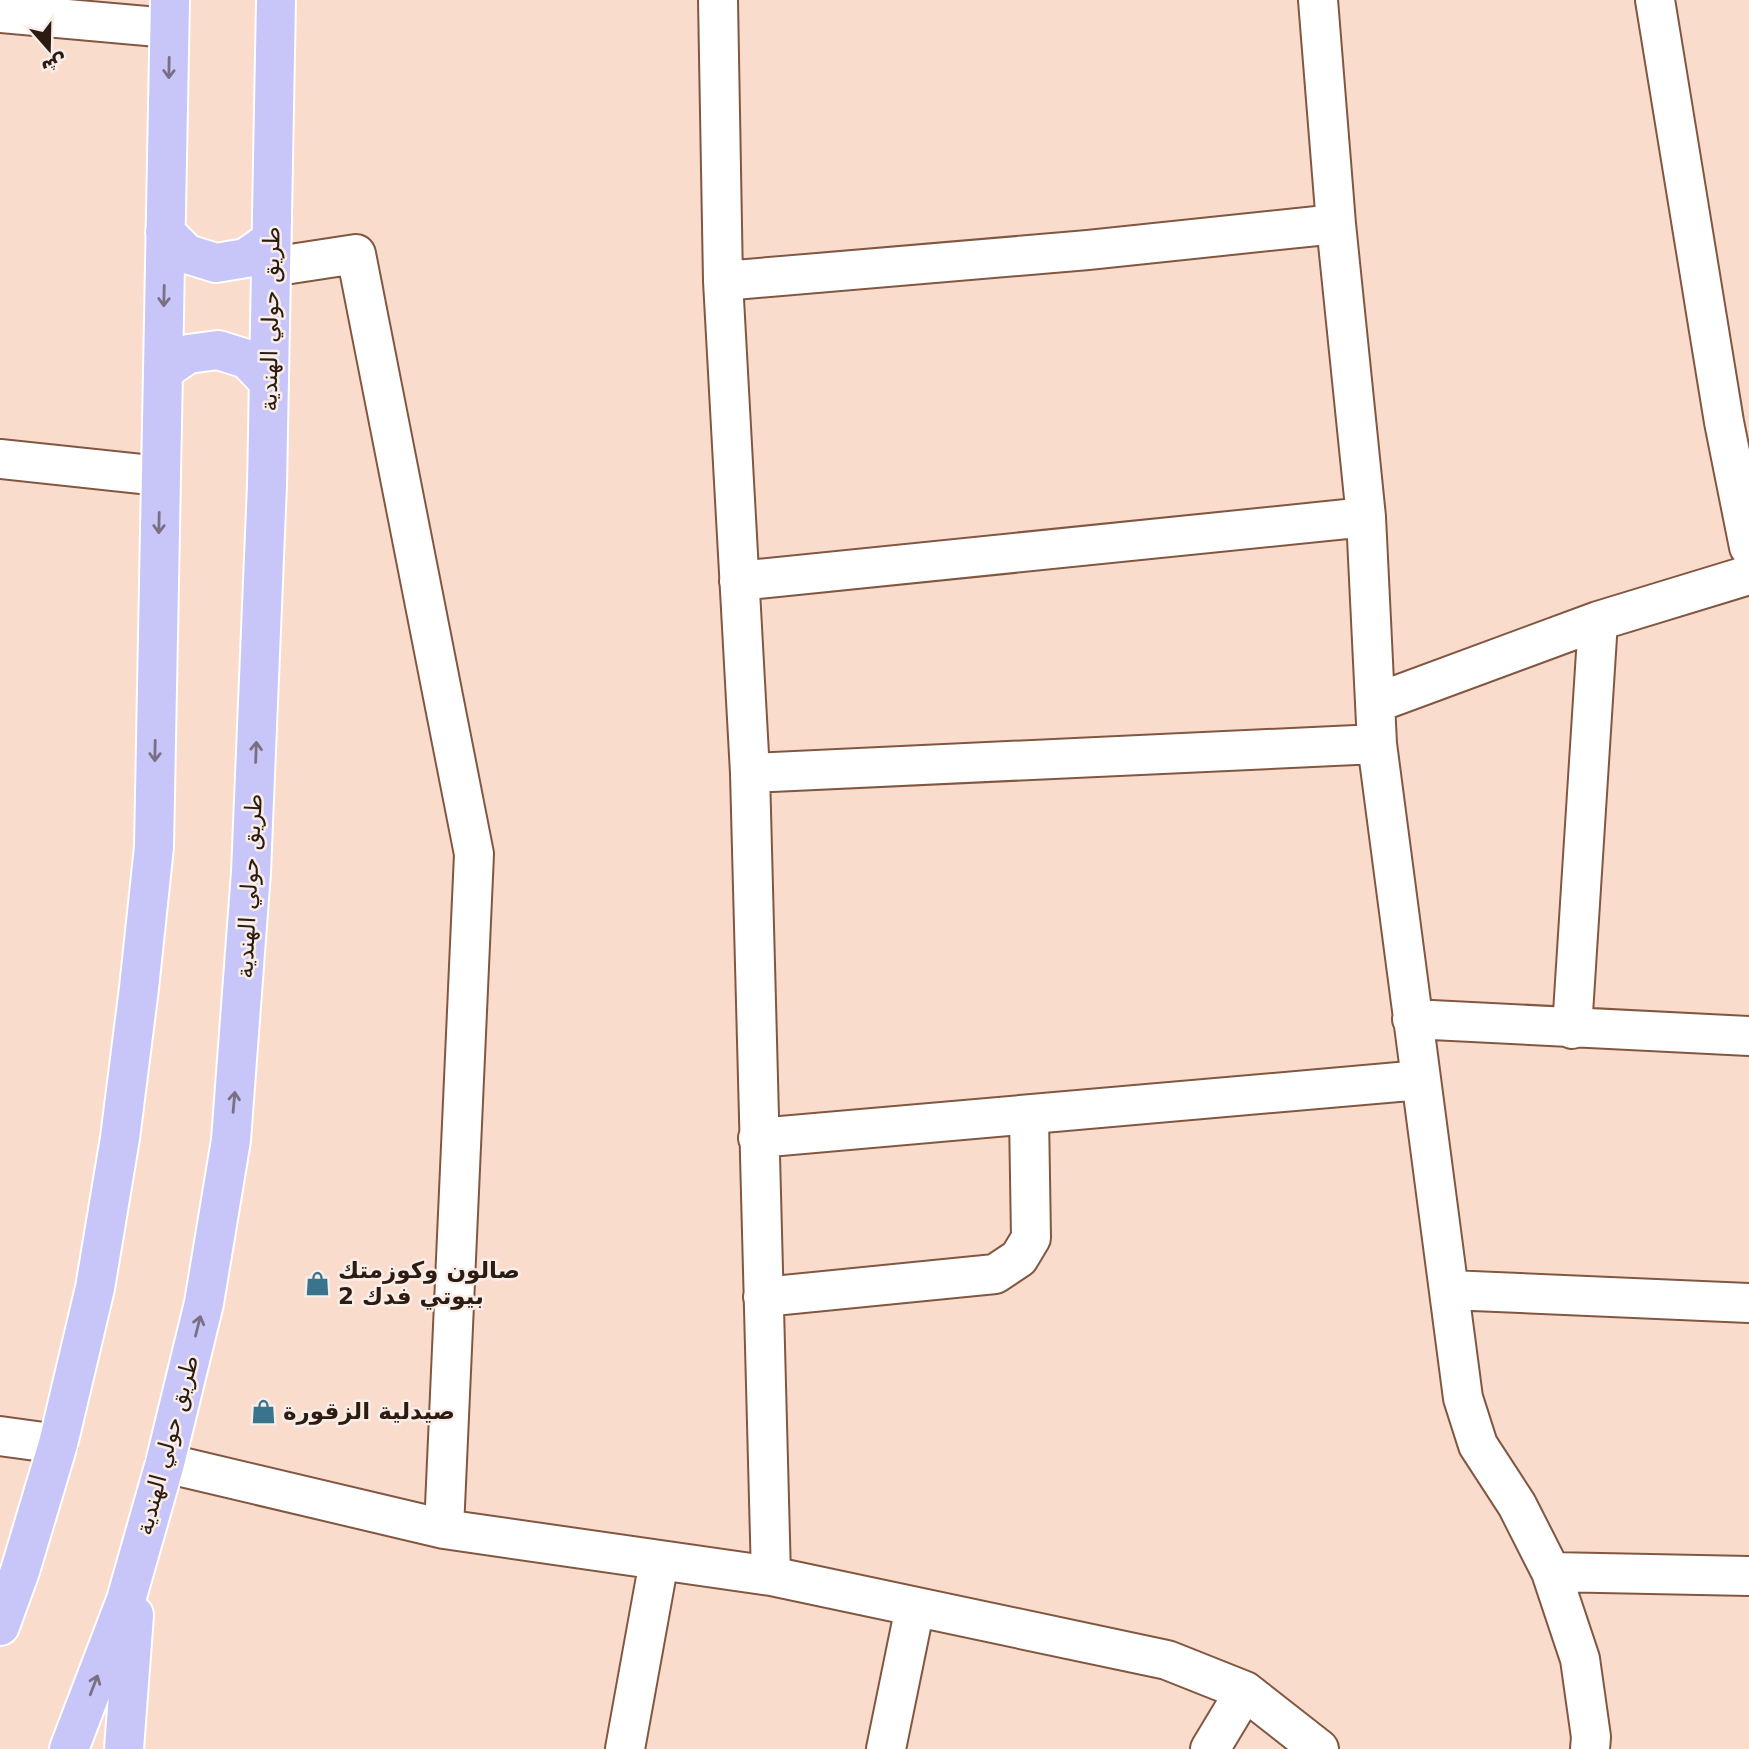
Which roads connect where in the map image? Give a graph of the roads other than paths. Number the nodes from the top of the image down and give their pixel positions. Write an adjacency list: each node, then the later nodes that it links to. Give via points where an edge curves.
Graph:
1 (276, 0): 9 (highway, طريق حولي الهندية)
2 (718, 0): 10 (street)
3 (1318, 0): 7 (street)
4 (1655, 0): 16 (street)
5 (0, 13): 6 (street)
6 (170, 14): 8 (highway, one-way to 8)
7 (1336, 224): 10 (street); 15 (street)
8 (165, 232): 9 (highway, via 187,254 216,263); 11 (highway, one-way to 11)
9 (271, 254): 12 (highway, طريق حولي الهندية); 35 (street, via 356,254 474,854)
10 (723, 281): 18 (street)
11 (163, 371): 12 (highway, via 188,354 218,350 247,359); 14 (highway)
12 (269, 382): 34 (highway, طريق حولي الهندية, one-way to 12, via 204,1303 231,1140 251,872)
13 (0, 459): 14 (street)
14 (160, 476): 33 (highway, one-way to 33, via 154,847 120,1138 95,1288)
15 (1366, 517): 18 (street); 20 (street)
16 (1749, 547)
17 (1749, 575): 19 (street)
18 (739, 581): 22 (street)
19 (1598, 621): 20 (street); 24 (street)
20 (1376, 703): 21 (street)
21 (1377, 744): 22 (street); 23 (street)
22 (750, 772): 28 (street)
23 (1412, 1019): 24 (street); 26 (street)
24 (1572, 1029): 25 (street)
25 (1749, 1036)
26 (1421, 1080): 27 (street); 29 (street)
27 (1029, 1115): 28 (street); 30 (street, via 1031,1238 1019,1258 995,1273)
28 (758, 1138): 30 (street)
29 (1449, 1290): 31 (street); 38 (street, via 1463,1398 1478,1445 1517,1504)
30 (762, 1297): 39 (street)
31 (1749, 1303)
32 (0, 1436): 33 (street)
33 (58, 1444): 42 (highway)
34 (165, 1463): 35 (street); 36 (highway, طريق حولي الهندية)
35 (444, 1529): 37 (street)
36 (138, 1555): 45 (highway, طريق حولي الهندية, one-way to 36, via 126,1601); 46 (highway)
37 (659, 1560): 39 (street); 47 (street)
38 (1551, 1572): 40 (street); 44 (street, via 1580,1659)
39 (771, 1576): 41 (street)
40 (1749, 1576)
41 (915, 1607): 43 (street, via 1167,1660); 48 (street)
42 (0, 1626)
43 (1245, 1691): 49 (street); 50 (street)
44 (1596, 1745)
45 (69, 1749)
46 (124, 1749)
47 (625, 1749)
48 (886, 1749)
49 (1210, 1749)
50 (1319, 1749)

